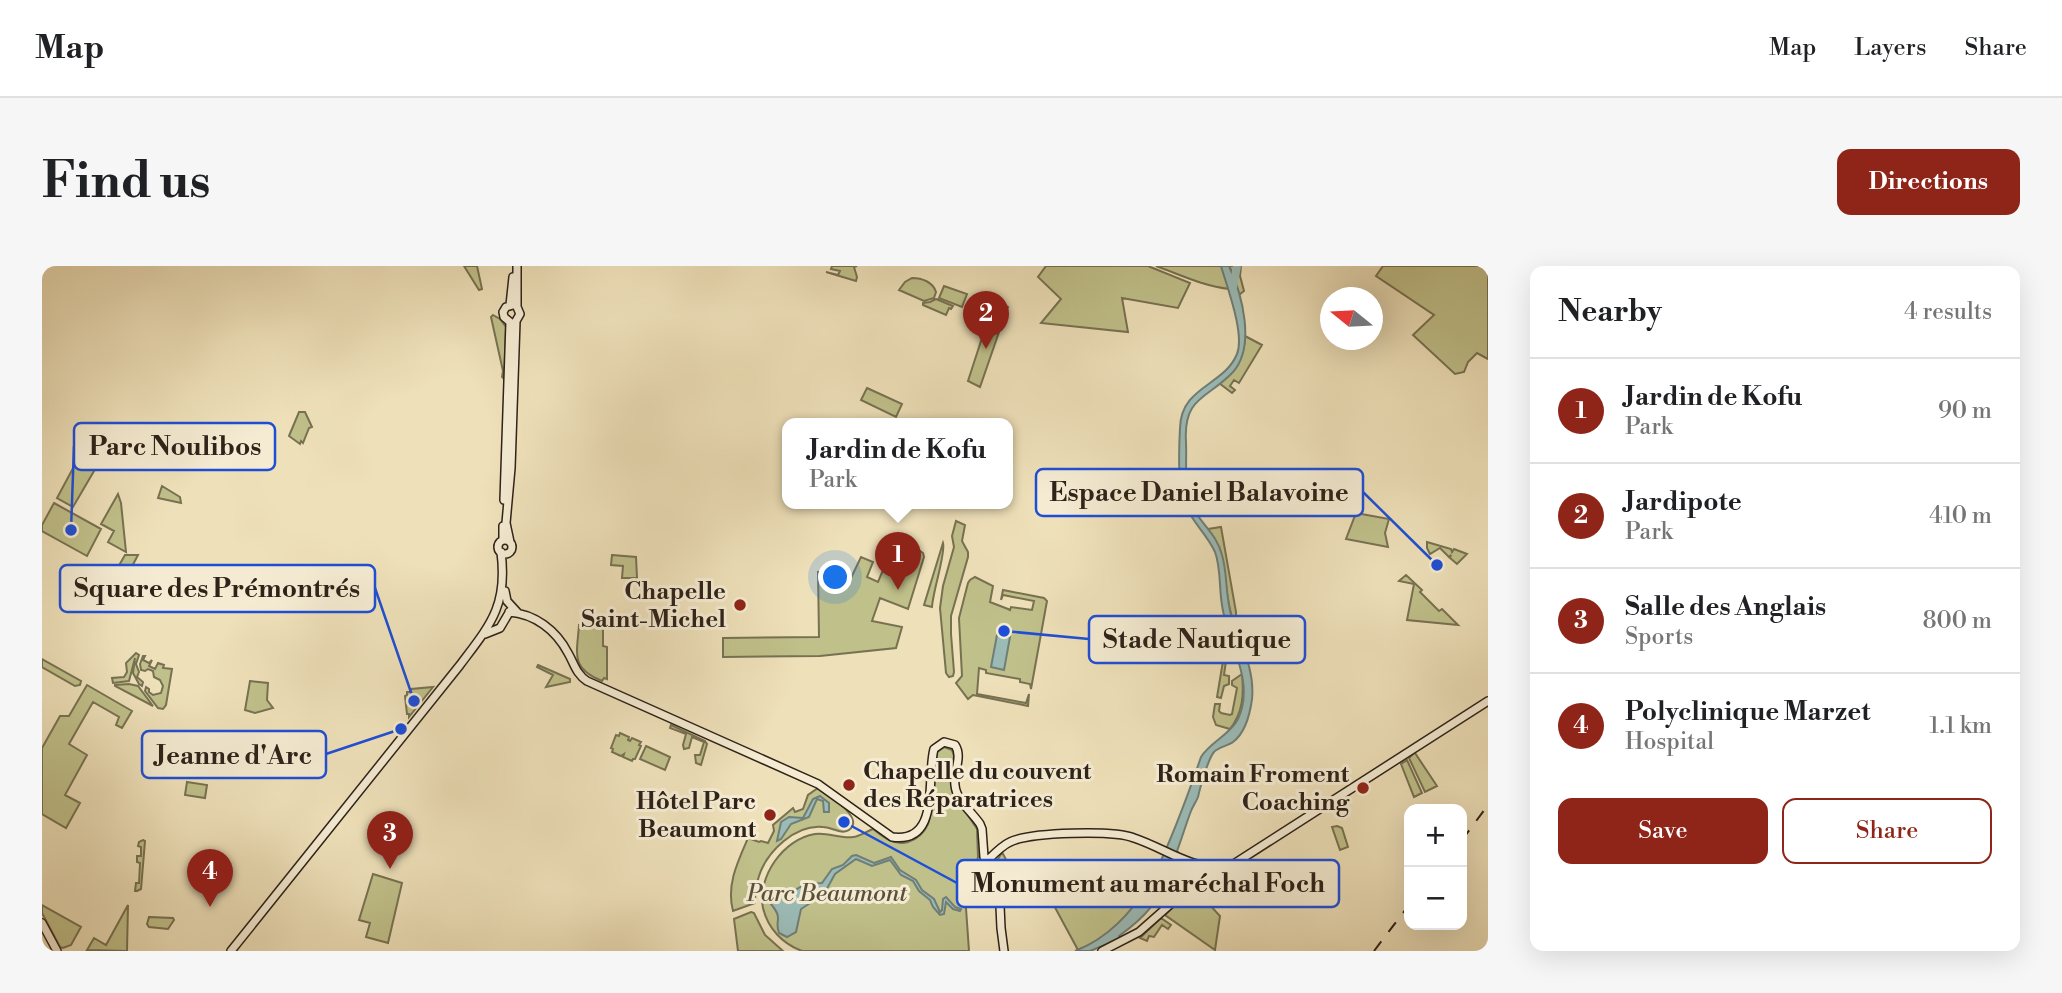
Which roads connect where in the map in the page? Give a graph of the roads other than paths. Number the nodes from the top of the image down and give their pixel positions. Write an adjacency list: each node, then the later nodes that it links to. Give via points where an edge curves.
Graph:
1 (515, 266): 2 (main road)
2 (514, 306): 3 (main road, via 520,314); 3 (main road, via 504,309 503,315)
3 (513, 321): 4 (main road, via 506,541 512,548 504,553)
4 (506, 605): 5 (main road); 5 (main road, via 500,628); 7 (main road, via 557,634 577,672 587,681 818,784 892,837 908,838 920,830 928,814 935,746 955,745 959,751 955,788 980,824)
5 (493, 626): 14 (main road)
6 (1488, 701): 10 (main road, via 1227,867)
7 (983, 850): 8 (main road); 9 (main road)
8 (996, 853): 9 (main road); 10 (main road, via 1027,836 1125,835); 11 (main road)
9 (985, 863): 11 (main road)
10 (1212, 872): 16 (main road, via 1139,932)
11 (993, 876): 15 (main road, via 999,884)
12 (42, 923): 13 (main road)
13 (57, 951)
14 (231, 951)
15 (1004, 951)
16 (1102, 951)

